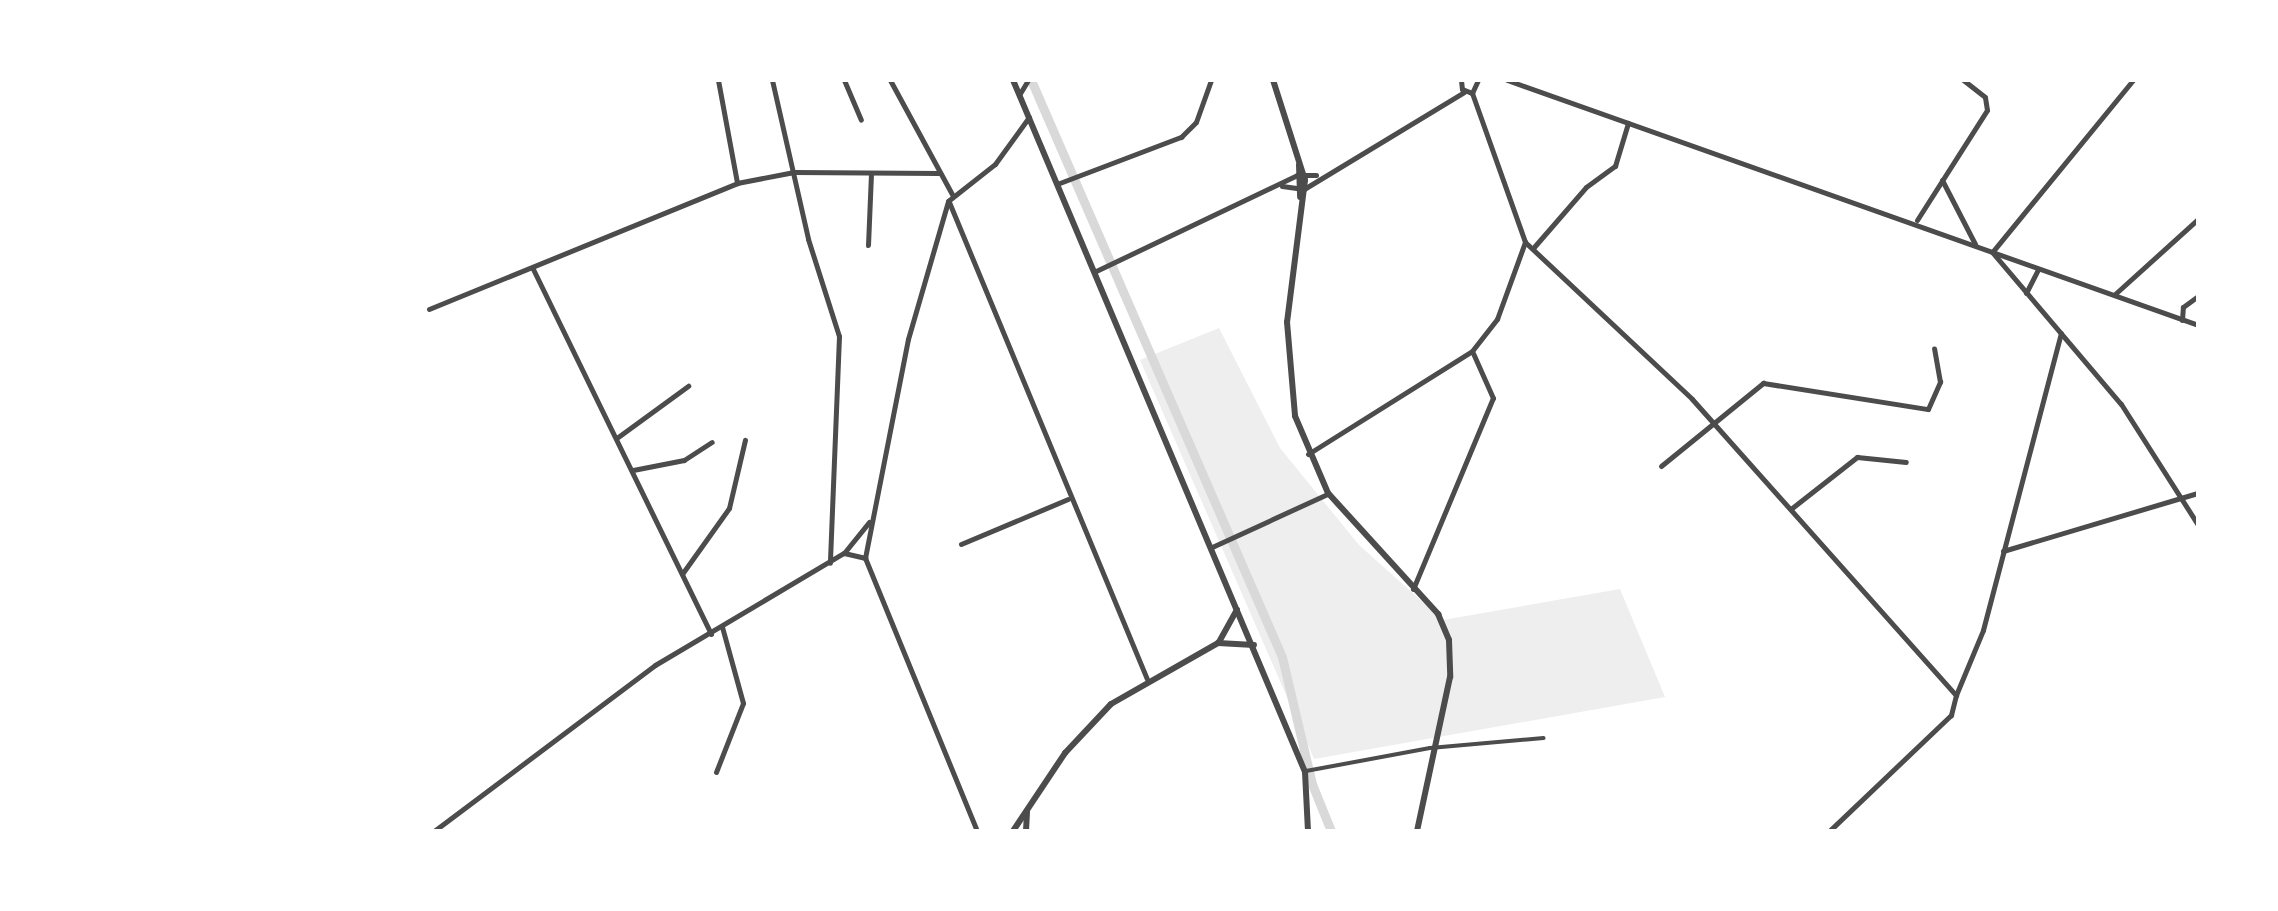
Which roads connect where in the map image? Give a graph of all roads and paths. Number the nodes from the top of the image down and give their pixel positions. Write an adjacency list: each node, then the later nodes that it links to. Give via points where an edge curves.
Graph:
1 (718, 80): 25 (street)
2 (772, 80): 19 (street)
3 (844, 80): 17 (street)
4 (890, 80): 21 (street)
5 (1012, 80): 15 (street)
6 (1028, 80): 15 (street)
7 (1211, 80): 26 (street, via 1196,122 1181,136)
8 (1273, 80): 22 (street)
9 (1450, 80): 14 (street)
10 (1508, 80): 18 (street)
11 (1963, 80): 24 (street, via 1988,106)
12 (2133, 80): 36 (street)
13 (1481, 81): 14 (street)
14 (1464, 88): 23 (street, via 1446,108); 32 (street)
15 (1019, 95): 16 (street)
16 (1029, 117): 26 (street); 29 (street, via 995,164)
17 (860, 120)
18 (1628, 122): 31 (street); 35 (street, via 1615,166 1586,187)
19 (794, 172): 20 (street); 25 (street); 70 (street, via 839,336 838,488)
20 (871, 172): 21 (street); 34 (street)
21 (939, 173): 29 (street)
22 (1301, 174): 23 (street); 27 (street); 28 (street)
23 (1316, 176): 28 (street)
24 (1942, 180): 31 (street); 33 (street)
25 (737, 183): 38 (street)
26 (1057, 184): 39 (street)
27 (1279, 186): 28 (street); 39 (street)
28 (1300, 189): 54 (street, via 1286,356)
29 (950, 198): 60 (street); 63 (street, via 908,339 888,460)
30 (2198, 219): 41 (street)
31 (1916, 221): 33 (street)
32 (1525, 242): 35 (street); 48 (street, via 1497,319)
33 (1975, 244): 36 (street)
34 (868, 245)
35 (1534, 247): 50 (street)
36 (1992, 252): 37 (street); 40 (street)
37 (2039, 268): 40 (street); 41 (street)
38 (533, 269): 43 (street); 51 (street)
39 (1096, 271): 66 (street)
40 (2026, 293): 46 (street)
41 (2114, 296): 44 (street)
42 (2198, 296): 44 (street, via 2183,307)
43 (429, 309)
44 (2182, 320): 45 (street)
45 (2198, 326)
46 (2061, 333): 61 (street, via 2121,404); 67 (street)
47 (1934, 348): 50 (street, via 1940,382 1928,410 1763,383)
48 (1472, 352): 54 (street); 72 (street, via 1492,398)
49 (688, 386): 51 (street)
50 (1711, 420): 56 (street); 62 (street)
51 (618, 437): 57 (street)
52 (745, 440): 71 (street, via 729,508)
53 (712, 442): 57 (street, via 684,460)
54 (1308, 454): 59 (street)
55 (1906, 462): 62 (street, via 1857,457)
56 (1661, 466)
57 (633, 470): 71 (street)
58 (2198, 493): 61 (street)
59 (1328, 494): 66 (street); 72 (street)
60 (1068, 499): 65 (street); 78 (street)
61 (2182, 502): 64 (street); 67 (street)
62 (1792, 508): 79 (street)
63 (869, 521): 68 (street); 69 (street)
64 (2198, 525)
65 (961, 544)
66 (1216, 546): 73 (street)
67 (2004, 551): 79 (street)
68 (844, 553): 69 (street); 70 (street)
69 (866, 558): 87 (street)
70 (830, 563): 74 (street)
71 (682, 574): 75 (street)
72 (1414, 589): 81 (street, via 1438,614 1451,653)
73 (1238, 608): 76 (street); 77 (street)
74 (722, 627): 75 (street); 82 (street, via 744,703)
75 (710, 634): 86 (street, via 592,708)
76 (1218, 643): 77 (street); 78 (street)
77 (1254, 646): 83 (street)
78 (1148, 679): 84 (street, via 1078,736)
79 (1956, 695): 92 (street, via 1950,715)
80 (1544, 738): 81 (street)
81 (1430, 748): 83 (street); 91 (street)
82 (716, 772)
83 (1305, 772): 90 (street)
84 (1027, 810): 85 (street); 89 (street)
85 (1015, 827): 88 (street)
86 (434, 831)
87 (978, 831)
88 (1004, 831)
89 (1026, 831)
90 (1308, 831)
91 (1418, 831)
92 (1829, 831)

